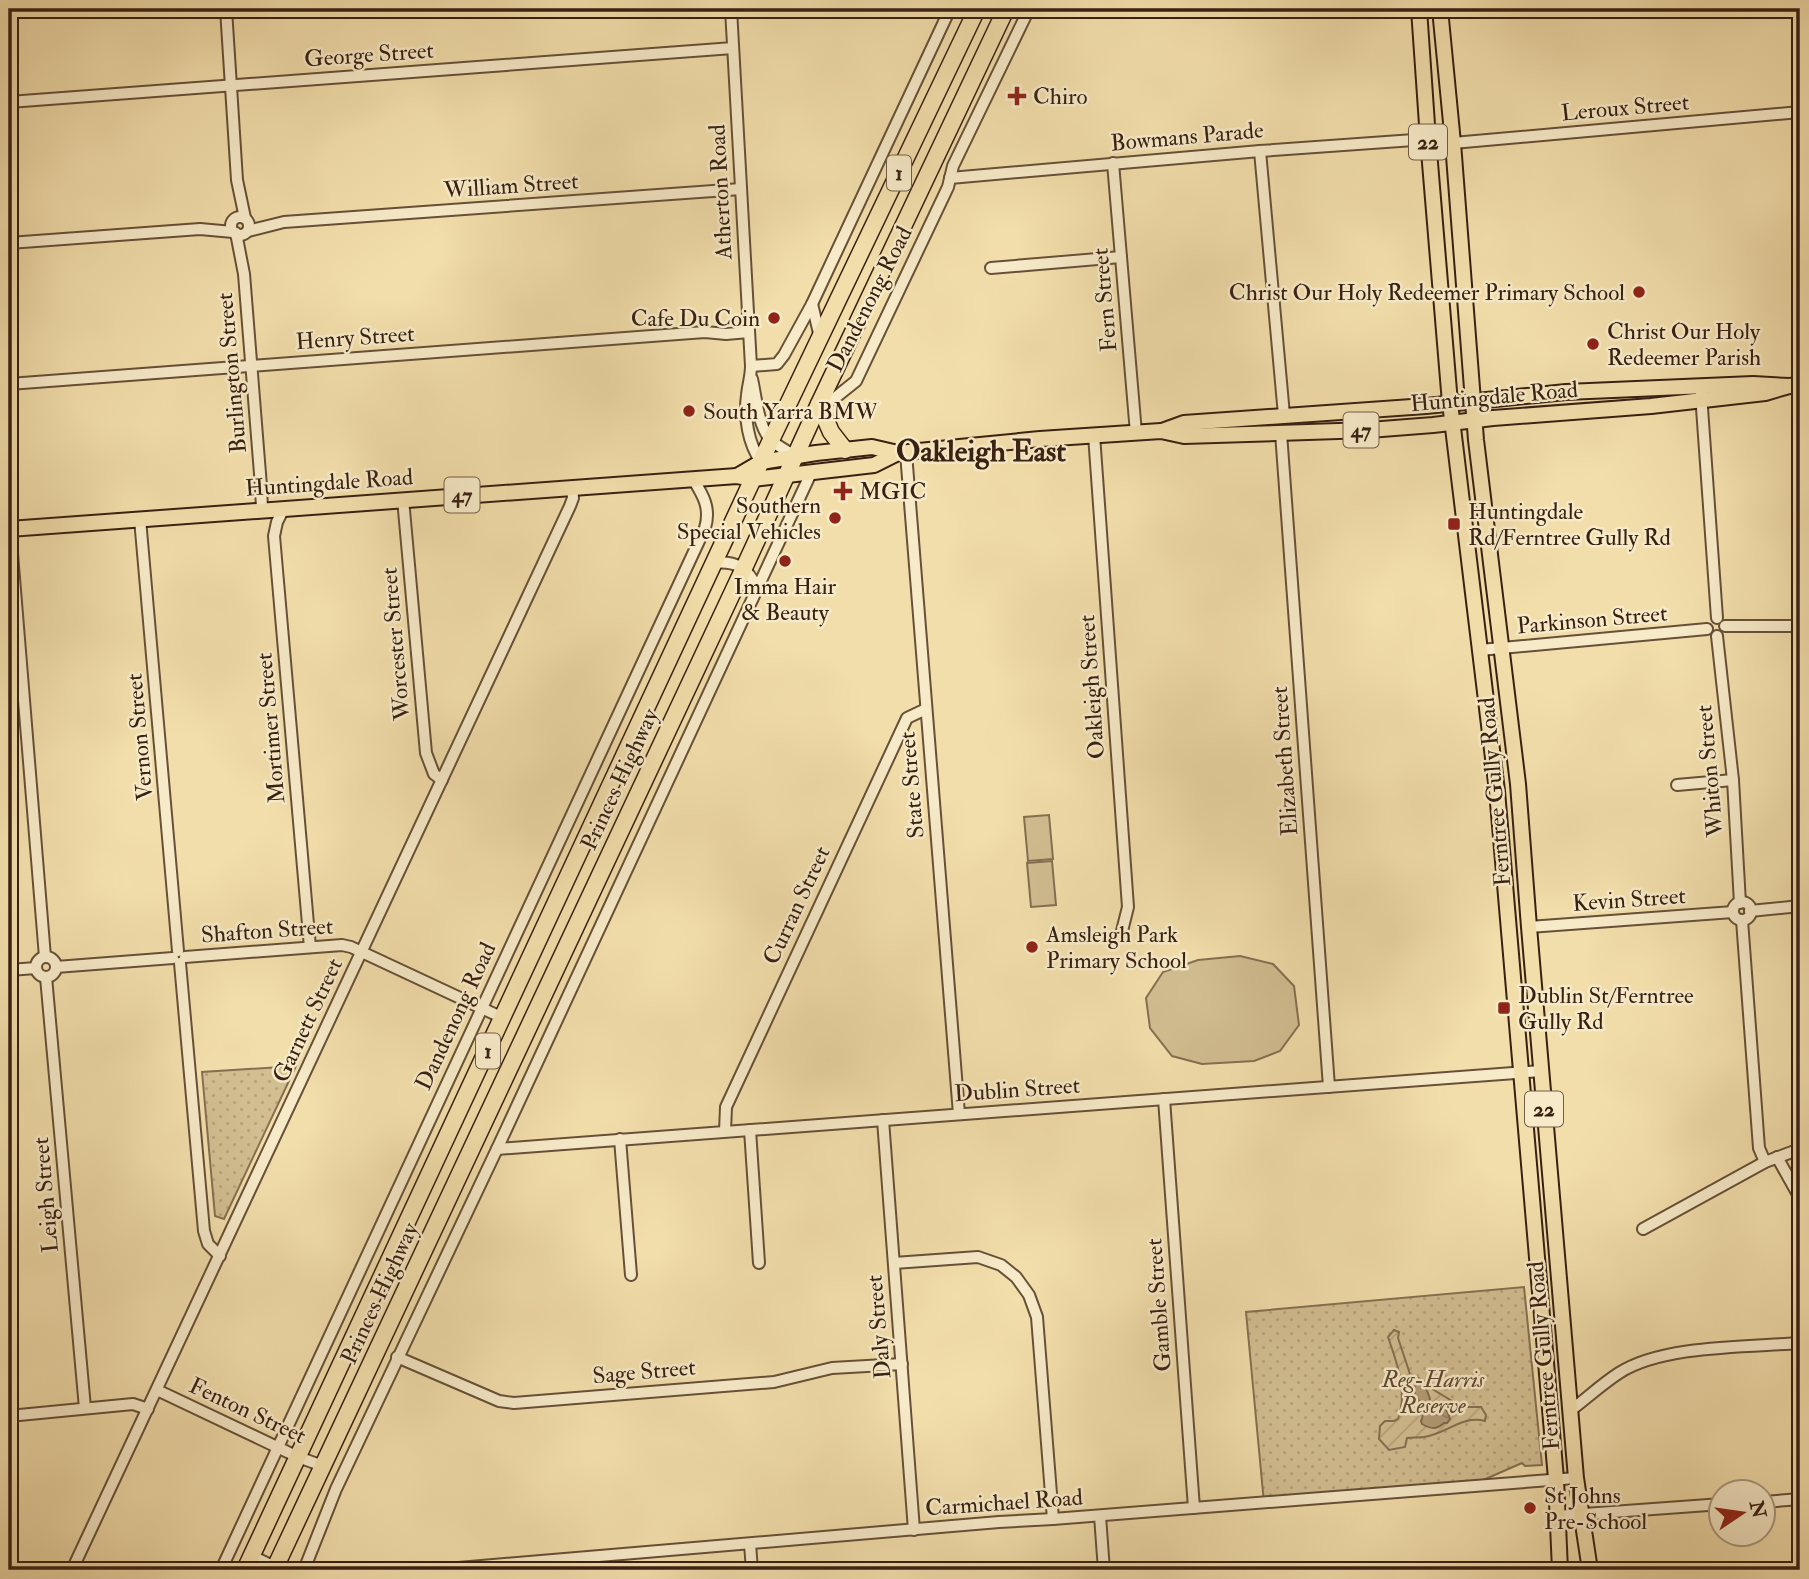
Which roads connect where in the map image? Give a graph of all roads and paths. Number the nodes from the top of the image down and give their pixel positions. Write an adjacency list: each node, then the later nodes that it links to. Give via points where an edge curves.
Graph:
1 (226, 9): 12 (street, Burlington Street)
2 (731, 9): 11 (street, Atherton Road)
3 (950, 9): 25 (street)
4 (977, 9): 27 (highway, Princes Highway / 1)
5 (1006, 9): 35 (highway, Princes Highway / 1)
6 (1029, 9): 19 (street, Dandenong Road)
7 (1419, 9): 15 (main road, Ferntree Gully Road / 22)
8 (1440, 9): 16 (main road, Ferntree Gully Road / 22)
9 (1798, 9): 10 (street)
10 (1800, 37)
11 (733, 48): 12 (street, George Street); 20 (street, Atherton Road)
12 (231, 85): 13 (street, George Street); 21 (street, Burlington Street)
13 (9, 102)
14 (1800, 112): 16 (street, Leroux Street)
15 (1428, 139): 17 (street, Bowmans Parade); 34 (main road, Ferntree Gully Road / 22)
16 (1453, 143): 33 (main road, Ferntree Gully Road / 22)
17 (1260, 151): 18 (street, Bowmans Parade); 36 (street)
18 (1113, 163): 19 (street, Bowmans Parade); 23 (street, Fern Street)
19 (950, 178): 35 (street, Dandenong Road, via 856,381)
20 (741, 189): 21 (street, William Street); 26 (street, Atherton Road)
21 (240, 225): 22 (street, William Street); 28 (street, Burlington Street)
22 (9, 243)
23 (1121, 257): 24 (street); 40 (street, Fern Street)
24 (991, 268)
25 (812, 304): 27 (street, Dandenong Road); 29 (street, via 781,361)
26 (748, 329): 28 (street, Henry Street); 29 (street, Atherton Road)
27 (820, 337): 43 (highway, Princes Highway / 1)
28 (251, 366): 30 (street, Henry Street); 55 (street, Burlington Street)
29 (751, 370): 43 (street, Atherton Road, via 760,417); 47 (street, Atherton Road, via 746,419)
30 (9, 384)
31 (1794, 386): 32 (main road, Huntingdale Road / 47, via 1765,393)
32 (1701, 393): 33 (main road, Huntingdale Road / 47, via 1566,392); 37 (main road, Huntingdale Road / 47, via 1651,406); 61 (street)
33 (1473, 400): 34 (main road, Huntingdale Road / 47); 37 (main road, Ferntree Gully Road / 22)
34 (1450, 403): 36 (main road, Huntingdale Road / 47); 38 (main road, Ferntree Gully Road / 22)
35 (819, 404): 44 (highway); 46 (highway, Princes Highway / 1)
36 (1284, 415): 39 (main road, Huntingdale Road / 47, via 1184,423)
37 (1475, 420): 38 (main road, Huntingdale Road / 47); 64 (main road, Ferntree Gully Road / 22)
38 (1452, 422): 41 (main road, Huntingdale Road / 47); 65 (main road, Ferntree Gully Road / 22)
39 (1161, 431): 40 (main road, Huntingdale Road / 47); 41 (main road, Huntingdale Road / 47, via 1184,436)
40 (1136, 433): 42 (main road, Huntingdale Road / 47)
41 (1281, 433): 88 (street, Elizabeth Street)
42 (1094, 435): 45 (main road, Huntingdale Road / 47); 73 (street, Oakleigh Street, via 1128,907)
43 (771, 440): 46 (street); 47 (highway, Princes Highway / 1)
44 (845, 450): 45 (main road, Huntingdale Road / 47, via 872,447); 46 (main road, Huntingdale Road / 47)
45 (902, 453): 48 (main road, Huntingdale Road / 47, via 874,465); 66 (street, State Street)
46 (795, 456): 47 (main road, Huntingdale Road / 47); 49 (highway, Princes Highway / 1)
47 (761, 462): 50 (highway, Princes Highway / 1)
48 (811, 473): 49 (main road, Huntingdale Road / 47); 60 (street)
49 (786, 475): 50 (main road, Huntingdale Road / 47); 59 (highway, Princes Highway / 1)
50 (745, 477): 51 (main road, Huntingdale Road / 47); 58 (highway, Princes Highway / 1)
51 (693, 479): 52 (main road, Huntingdale Road / 47); 84 (street, Dandenong Road, via 706,505 705,528)
52 (572, 486): 53 (main road, Huntingdale Road / 47); 67 (street, Garnett Street, via 570,506)
53 (403, 499): 54 (main road, Huntingdale Road / 47); 67 (street, Worcester Street, via 426,753 434,774)
54 (284, 508): 55 (main road, Huntingdale Road / 47); 75 (street, Mortimer Street, via 274,536)
55 (262, 510): 56 (main road, Huntingdale Road / 47)
56 (140, 519): 57 (main road, Huntingdale Road / 47); 79 (street, Vernon Street)
57 (9, 529): 78 (street)
58 (713, 564): 59 (street); 85 (highway, Princes Highway / 1)
59 (744, 568): 60 (street); 74 (highway, Princes Highway / 1)
60 (757, 588): 76 (street)
61 (1721, 622): 62 (street); 63 (street, via 1724,631); 63 (street, via 1709,621)
62 (1800, 626)
63 (1712, 632): 64 (street, Parkinson Street); 68 (street, Whiton Street)
64 (1502, 648): 65 (street, Parkinson Street); 72 (main road, Ferntree Gully Road / 22)
65 (1480, 650): 87 (main road, Ferntree Gully Road / 22)
66 (926, 709): 90 (street, State Street); 93 (street, Curran Street, via 907,718 726,1107)
67 (442, 780): 77 (street, Garnett Street)
68 (1733, 780): 69 (street); 71 (street, Whiton Street)
69 (1677, 785)
70 (1800, 906): 71 (street, via 1750,911 1747,904)
71 (1738, 911): 72 (street, Kevin Street); 98 (street, Whiton Street, via 1759,1148)
72 (1529, 928): 86 (main road, Ferntree Gully Road / 22)
73 (1121, 935)
74 (569, 939): 76 (street); 115 (highway, Princes Highway / 1)
75 (310, 947): 77 (street, Shafton Street, via 342,945); 79 (street, Shafton Street)
76 (589, 949): 95 (street)
77 (361, 953): 84 (street, Shafton Street); 101 (street, Garnett Street)
78 (45, 957): 80 (street); 81 (street)
79 (179, 957): 80 (street, Shafton Street); 101 (street, Vernon Street, via 204,1231 208,1244)
80 (56, 967): 83 (street)
81 (36, 968): 82 (street); 83 (street)
82 (9, 970)
83 (46, 977): 109 (street, Leigh Street)
84 (481, 1009): 85 (street, Shafton Street); 113 (street, Dandenong Road)
85 (503, 1018): 114 (highway, Princes Highway / 1)
86 (1541, 1071): 87 (street, Dublin Street); 111 (main road, Ferntree Gully Road / 22)
87 (1521, 1073): 88 (street, Dublin Street); 117 (main road, Ferntree Gully Road / 22)
88 (1329, 1087): 89 (street, Dublin Street)
89 (1164, 1099): 90 (street, Dublin Street); 121 (street, Gamble Street)
90 (959, 1114): 91 (street, Dublin Street)
91 (883, 1120): 92 (street, Dublin Street); 102 (street, Daly Street)
92 (750, 1130): 93 (street, Dublin Street); 103 (street)
93 (725, 1131): 94 (street, Dublin Street)
94 (620, 1139): 95 (street, Dublin Street); 104 (street)
95 (497, 1149): 106 (street)
96 (1800, 1149): 97 (street)
97 (1777, 1157): 98 (street); 99 (street, via 1800,1198)
98 (1765, 1162): 100 (street)
99 (1800, 1213)
100 (1643, 1229)
101 (220, 1256): 108 (street, Garnett Street)
102 (894, 1263): 107 (street, Daly Street); 125 (street, via 978,1257 1001,1265 1029,1296 1037,1317)
103 (759, 1264)
104 (631, 1275)
105 (1800, 1343): 111 (street, via 1673,1353 1645,1361 1620,1372)
106 (397, 1357): 107 (street, Sage Street, via 499,1401 514,1403 774,1382 832,1368); 132 (street)
107 (902, 1364): 126 (street, Daly Street)
108 (157, 1390): 110 (street, Garnett Street); 113 (street, Fenton Street)
109 (85, 1408): 110 (street, via 133,1404); 112 (street)
110 (148, 1409): 130 (street, Garnett Street)
111 (1571, 1410): 116 (main road, Ferntree Gully Road / 22)
112 (9, 1416)
113 (279, 1448): 114 (street, Fenton Street); 131 (street, Dandenong Road)
114 (298, 1457): 115 (street, Fenton Street); 128 (highway, Princes Highway / 1)
115 (323, 1466): 129 (highway, Princes Highway / 1)
116 (1576, 1478): 117 (street, Carmichael Road); 122 (main road, Ferntree Gully Road / 22)
117 (1556, 1479): 121 (street, Carmichael Road); 124 (main road, Ferntree Gully Road / 22)
118 (1800, 1499): 119 (street)
119 (1778, 1501)
120 (1708, 1505): 122 (street)
121 (1194, 1508): 123 (street, Carmichael Road)
122 (1581, 1514): 124 (street); 137 (main road, Ferntree Gully Road / 22)
123 (1100, 1516): 125 (street, Carmichael Road); 135 (street)
124 (1557, 1516): 136 (main road, Ferntree Gully Road / 22)
125 (1053, 1520): 126 (street, Carmichael Road)
126 (914, 1530): 127 (street, Carmichael Road)
127 (750, 1544): 133 (street, Carmichael Road); 134 (street)
128 (249, 1563): 129 (street)
129 (277, 1569)
130 (72, 1570)
131 (220, 1570)
132 (303, 1570)
133 (435, 1570)
134 (752, 1570)
135 (1104, 1570)
136 (1560, 1570)
137 (1590, 1570)

